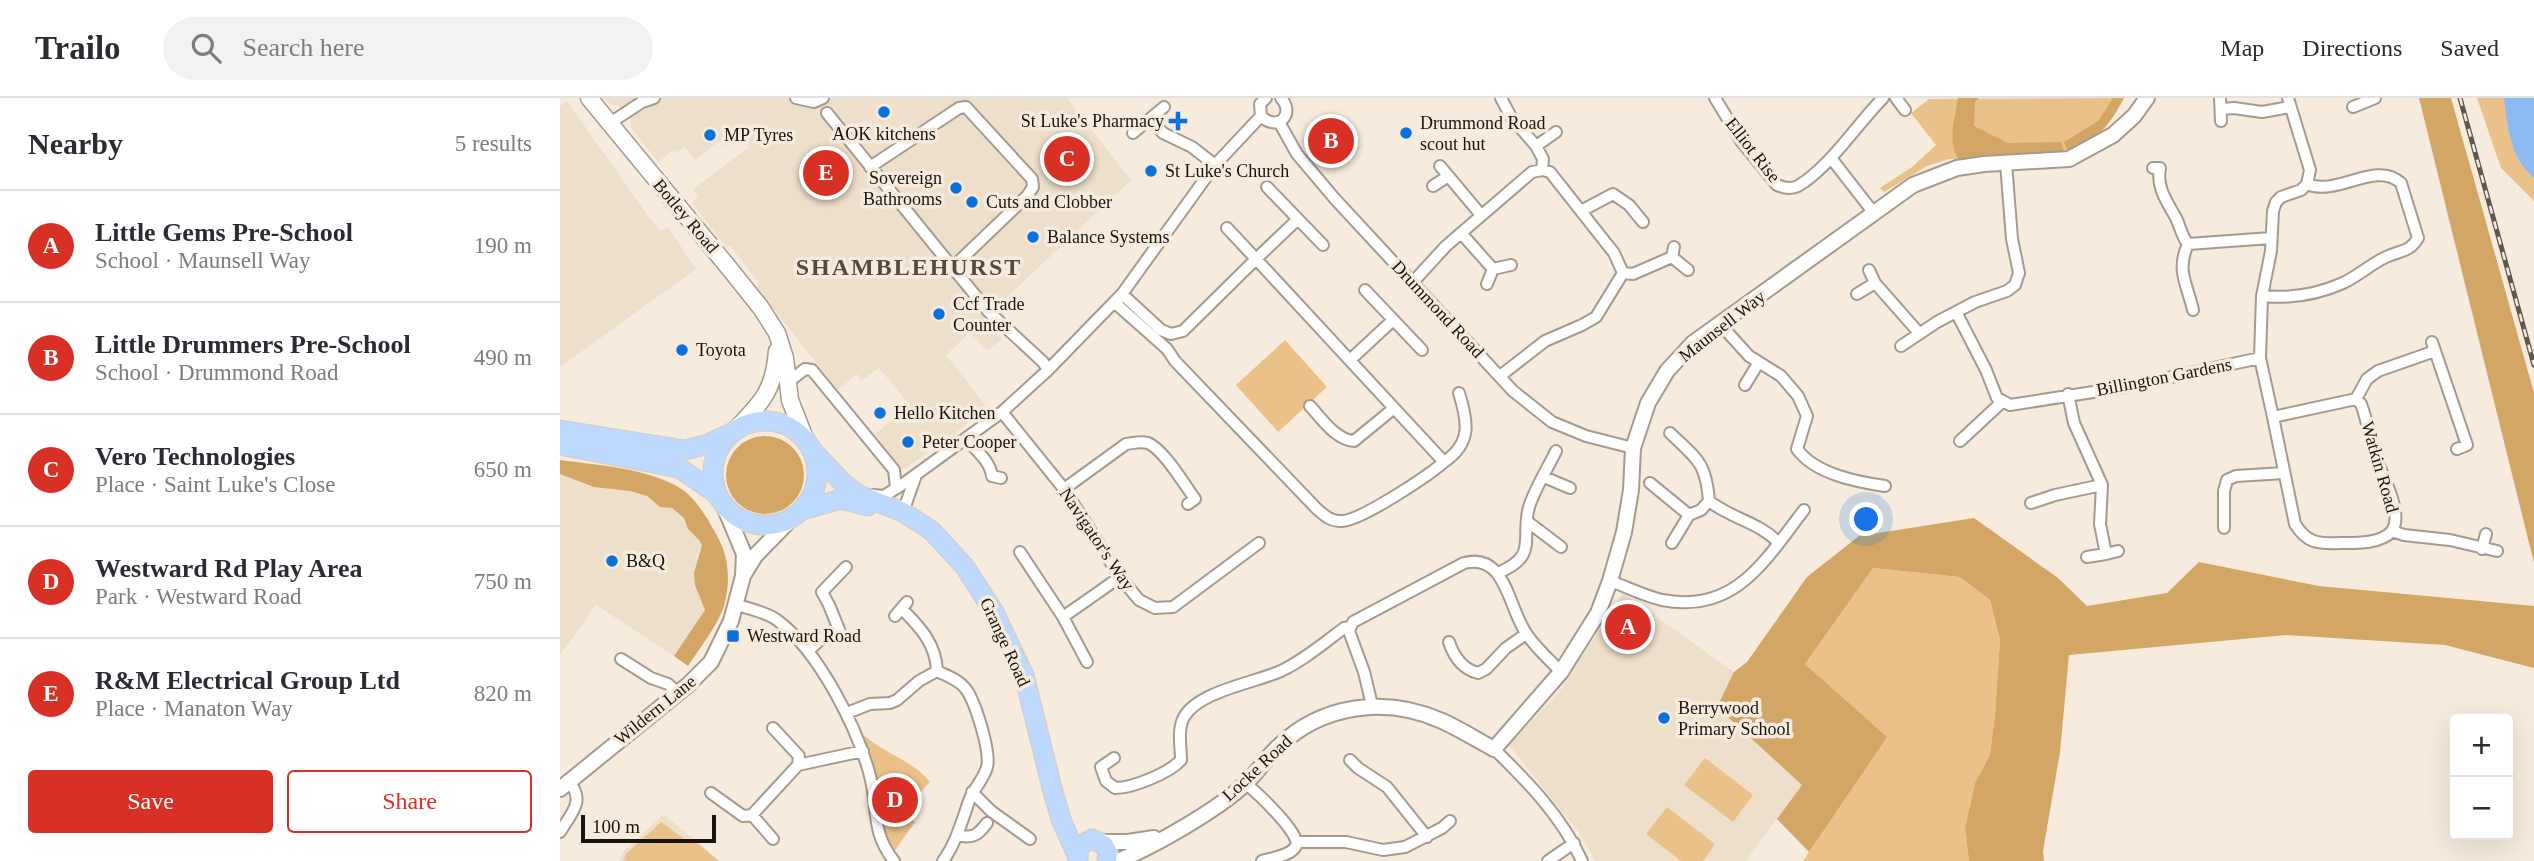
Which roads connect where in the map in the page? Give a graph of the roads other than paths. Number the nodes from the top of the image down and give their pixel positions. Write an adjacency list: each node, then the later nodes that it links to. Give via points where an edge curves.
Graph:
1 (589, 98): 22 (main road, Botley Road)
2 (654, 98): 22 (street)
3 (796, 98): 4 (street, via 814,102)
4 (823, 98)
5 (1501, 98): 25 (street)
6 (1715, 98): 26 (street, Elliot Rise, via 1741,141 1777,186 1797,187)
7 (1884, 98): 26 (street, Elliot Rise)
8 (1896, 98): 17 (street)
9 (2147, 98): 27 (street, Maunsell Way, via 2113,135 2068,159)
10 (1263, 99): 19 (street)
11 (1284, 99): 21 (street, via 1287,112)
12 (2376, 102): 15 (street)
13 (2289, 103): 16 (street, via 2262,112); 34 (street, via 2310,170)
14 (1164, 107): 20 (street)
15 (2353, 107)
16 (2221, 109)
17 (1905, 110)
18 (827, 113): 30 (street)
19 (1261, 116): 21 (street, via 1267,122); 28 (street)
20 (1150, 120): 24 (street); 28 (street)
21 (1279, 122): 54 (street, Drummond Road, via 1297,154)
22 (610, 123): 66 (main road, Botley Road, via 761,308)
23 (1556, 132): 25 (street)
24 (1133, 133)
25 (1536, 146): 32 (street, via 1543,159)
26 (1830, 158): 38 (street)
27 (2006, 163): 38 (street, Maunsell Way, via 1947,171 1913,185); 62 (street, via 2019,273 2015,285)
28 (1215, 165): 60 (street)
29 (1440, 166): 33 (street)
30 (870, 167): 49 (street); 49 (street, via 966,107 1032,179 1027,195)
31 (2160, 168): 45 (street, via 2160,186)
32 (1542, 170): 37 (street, via 1550,173); 39 (street, via 1532,172)
33 (1447, 177): 35 (street); 39 (street)
34 (2307, 184): 44 (street, Watkin Road, via 2276,202); 59 (street, via 2349,183 2384,174 2394,177 2401,183 2418,239 2412,248 2305,296)
35 (1433, 186)
36 (1267, 187): 40 (street)
37 (1581, 211): 41 (street, via 1613,189); 53 (street, via 1614,253)
38 (1874, 212): 64 (street, Maunsell Way)
39 (1480, 215): 43 (street)
40 (1297, 220): 46 (street); 47 (street)
41 (1643, 222)
42 (1227, 228): 47 (street)
43 (1461, 233): 50 (street); 54 (street)
44 (2271, 238): 45 (street); 59 (street, Watkin Road)
45 (2188, 244): 61 (street, via 2181,271 2194,295)
46 (1323, 245)
47 (1256, 259): 60 (street, via 1182,331 1171,334 1161,330); 70 (street)
48 (1511, 265): 50 (street)
49 (952, 268): 72 (street)
50 (1493, 269): 56 (street)
51 (1688, 270): 53 (street, via 1673,252 1633,274)
52 (1869, 270): 55 (street)
53 (1623, 273): 73 (street, via 1596,317 1545,341)
54 (1413, 282): 73 (street, Drummond Road)
55 (1875, 283): 58 (street); 65 (street)
56 (1487, 284)
57 (1365, 290): 63 (street)
58 (1857, 294)
59 (2262, 296): 69 (street, Watkin Road)
60 (1118, 298): 72 (street); 94 (street, via 1330,519 1343,522 1371,509)
61 (2193, 310)
62 (1956, 312): 65 (street); 79 (street, via 1997,398)
63 (1392, 321): 68 (street); 70 (street)
64 (1720, 324): 71 (street); 92 (street, Maunsell Way, via 1667,370 1648,403)
65 (1919, 333): 67 (street)
66 (778, 338): 74 (main road, Botley Road); 85 (main road, via 773,380 764,401)
67 (1901, 346)
68 (1422, 350)
69 (2260, 358): 77 (street, Billington Gardens); 83 (street, Watkin Road)
70 (1350, 360): 81 (street)
71 (1759, 362): 75 (street); 101 (street, via 1781,376 1804,405 1807,416 1797,449 1803,458 1838,476 1859,483 1871,479)
72 (1048, 370): 82 (street)
73 (1500, 376): 92 (street, Drummond Road, via 1552,422)
74 (787, 383): 90 (main road, Botley Road); 102 (street, via 806,369 812,370 894,470)
75 (1745, 385)
76 (1459, 392): 94 (street, via 1466,423 1464,440)
77 (2068, 394): 79 (street, Billington Gardens, via 2010,405); 100 (street, via 2074,423)
78 (2356, 399): 83 (street, Watkin Road); 91 (street, via 2367,379 2378,371 2433,346); 116 (street, Watkin Road, via 2392,494)
79 (2003, 401): 88 (street)
80 (1310, 406): 81 (street, via 1346,441 1354,441)
81 (1393, 409): 94 (street)
82 (1002, 412): 87 (street); 104 (street, Navigator's Way)
83 (2273, 417): 96 (street, Watkin Road)
84 (560, 430): 85 (main road, via 685,450)
85 (734, 431): 90 (main road, via 749,423 774,421 797,432); 106 (main road, via 719,447 714,462 713,479)
86 (1670, 433): 107 (street, via 1712,475)
87 (965, 439): 95 (street); 98 (street, via 986,460)
88 (1960, 441)
89 (560, 445): 106 (main road, via 679,468)
90 (809, 445): 105 (main road, Grange Road); 112 (main road, via 817,481 812,497)
91 (2467, 445)
92 (1633, 448): 134 (street, Maunsell Way, via 1631,490)
93 (1556, 451): 97 (street)
94 (1444, 462)
95 (918, 472): 102 (street); 111 (street)
96 (2284, 473): 114 (street, via 2227,480 2224,523); 116 (street, Watkin Road, via 2295,524 2303,536 2316,543 2380,539)
97 (1544, 477): 103 (street); 115 (street, via 1529,508)
98 (993, 479)
99 (1650, 483): 113 (street)
100 (2102, 485): 109 (street); 127 (street)
101 (1885, 486)
102 (896, 488): 105 (street, via 884,496)
103 (1570, 488)
104 (1064, 489): 108 (street, via 1126,444 1148,443 1158,449); 133 (street, Navigator's Way)
105 (859, 495): 111 (main road, Grange Road)
106 (721, 500): 112 (main road, via 735,516 762,526 777,525); 132 (street, Wildern Lane, via 744,554)
107 (1709, 501): 113 (street); 120 (street, via 1724,513 1767,531)
108 (1195, 503)
109 (2031, 503)
110 (1804, 510): 120 (street)
111 (903, 512): 112 (main road, Grange Road, via 841,499); 161 (main road, Grange Road, via 932,531 965,567 994,612 1024,675)
112 (797, 515): 132 (street, Wildern Lane, via 754,556)
113 (1689, 515): 119 (street)
114 (2236, 519)
115 (1528, 522): 121 (street); 131 (street, via 1528,545 1521,558)
116 (2392, 531): 122 (street)
117 (2486, 534): 122 (street)
118 (1259, 543): 126 (street, Navigator's Way)
119 (1672, 543)
120 (1779, 543): 134 (street, via 1751,575 1719,597 1661,600)
121 (1561, 547)
122 (2482, 549): 124 (street)
123 (2118, 551): 127 (street)
124 (2497, 551)
125 (1020, 552): 137 (street, via 1031,560)
126 (1247, 554): 129 (street); 133 (street, Navigator's Way, via 1173,607 1155,607 1139,600)
127 (2106, 554): 128 (street)
128 (2087, 558)
129 (1254, 564)
130 (846, 567): 141 (street, via 822,592 840,633 821,639)
131 (1498, 573): 138 (street, via 1477,560 1464,563); 139 (street)
132 (743, 576): 135 (street, Wildern Lane)
133 (1120, 577): 137 (street)
134 (1611, 581): 145 (street, Maunsell Way, via 1598,613)
135 (737, 605): 141 (street, via 777,620); 146 (street, Wildern Lane, via 710,662)
136 (901, 609): 144 (street, via 922,629 933,648)
137 (1062, 617): 142 (street)
138 (1350, 626): 147 (street); 152 (street, via 1283,670 1196,704 1184,716 1181,760 1173,769 1119,789 1107,781 1097,764)
139 (1526, 634): 140 (street, via 1478,673); 145 (street)
140 (1449, 650)
141 (808, 651): 148 (street)
142 (1081, 658)
143 (627, 659): 146 (street, via 639,672)
144 (937, 671): 148 (street, via 890,703 870,704); 159 (street, via 967,690 983,735 987,766)
145 (1560, 672): 150 (street, Maunsell Way)
146 (678, 693): 157 (street, Wildern Lane)
147 (1372, 705): 150 (street, Locke Road, via 1441,720); 158 (street, Locke Road, via 1333,712 1305,726 1279,746)
148 (847, 713): 151 (street)
149 (773, 727): 154 (street, via 799,757)
150 (1494, 749): 173 (street, Locke Road, via 1541,798)
151 (863, 751): 154 (street); 176 (street, via 880,840)
152 (1114, 758)
153 (1350, 760): 156 (street)
154 (798, 765): 162 (street)
155 (1384, 769): 156 (street)
156 (1375, 778): 168 (street)
157 (564, 784): 165 (street, via 577,790 578,803)
158 (1246, 784): 167 (street, Locke Road); 172 (street)
159 (972, 792): 166 (street); 170 (street)
160 (711, 793): 162 (street, via 743,816)
161 (1057, 803): 171 (main road, Grange Road); 175 (main road, Grange Road)
162 (752, 815): 169 (street)
163 (987, 823): 166 (street, via 969,838)
164 (1446, 828): 168 (street)
165 (560, 832)
166 (957, 835): 177 (street)
167 (1166, 836): 171 (street, Locke Road); 179 (street, Locke Road)
168 (1427, 837): 174 (street, via 1405,847)
169 (773, 839)
170 (1030, 839)
171 (1096, 841): 175 (main road, via 1083,843); 178 (main road, via 1107,849)
172 (1297, 842): 174 (street, via 1346,842); 180 (street, via 1286,854)
173 (1574, 843): 182 (street); 183 (street, Locke Road)
174 (1369, 849): 181 (street)
175 (1077, 858)
176 (894, 861)
177 (943, 861)
178 (1107, 861)
179 (1118, 861)
180 (1262, 861)
181 (1366, 861)
182 (1548, 861)
183 (1582, 861)

